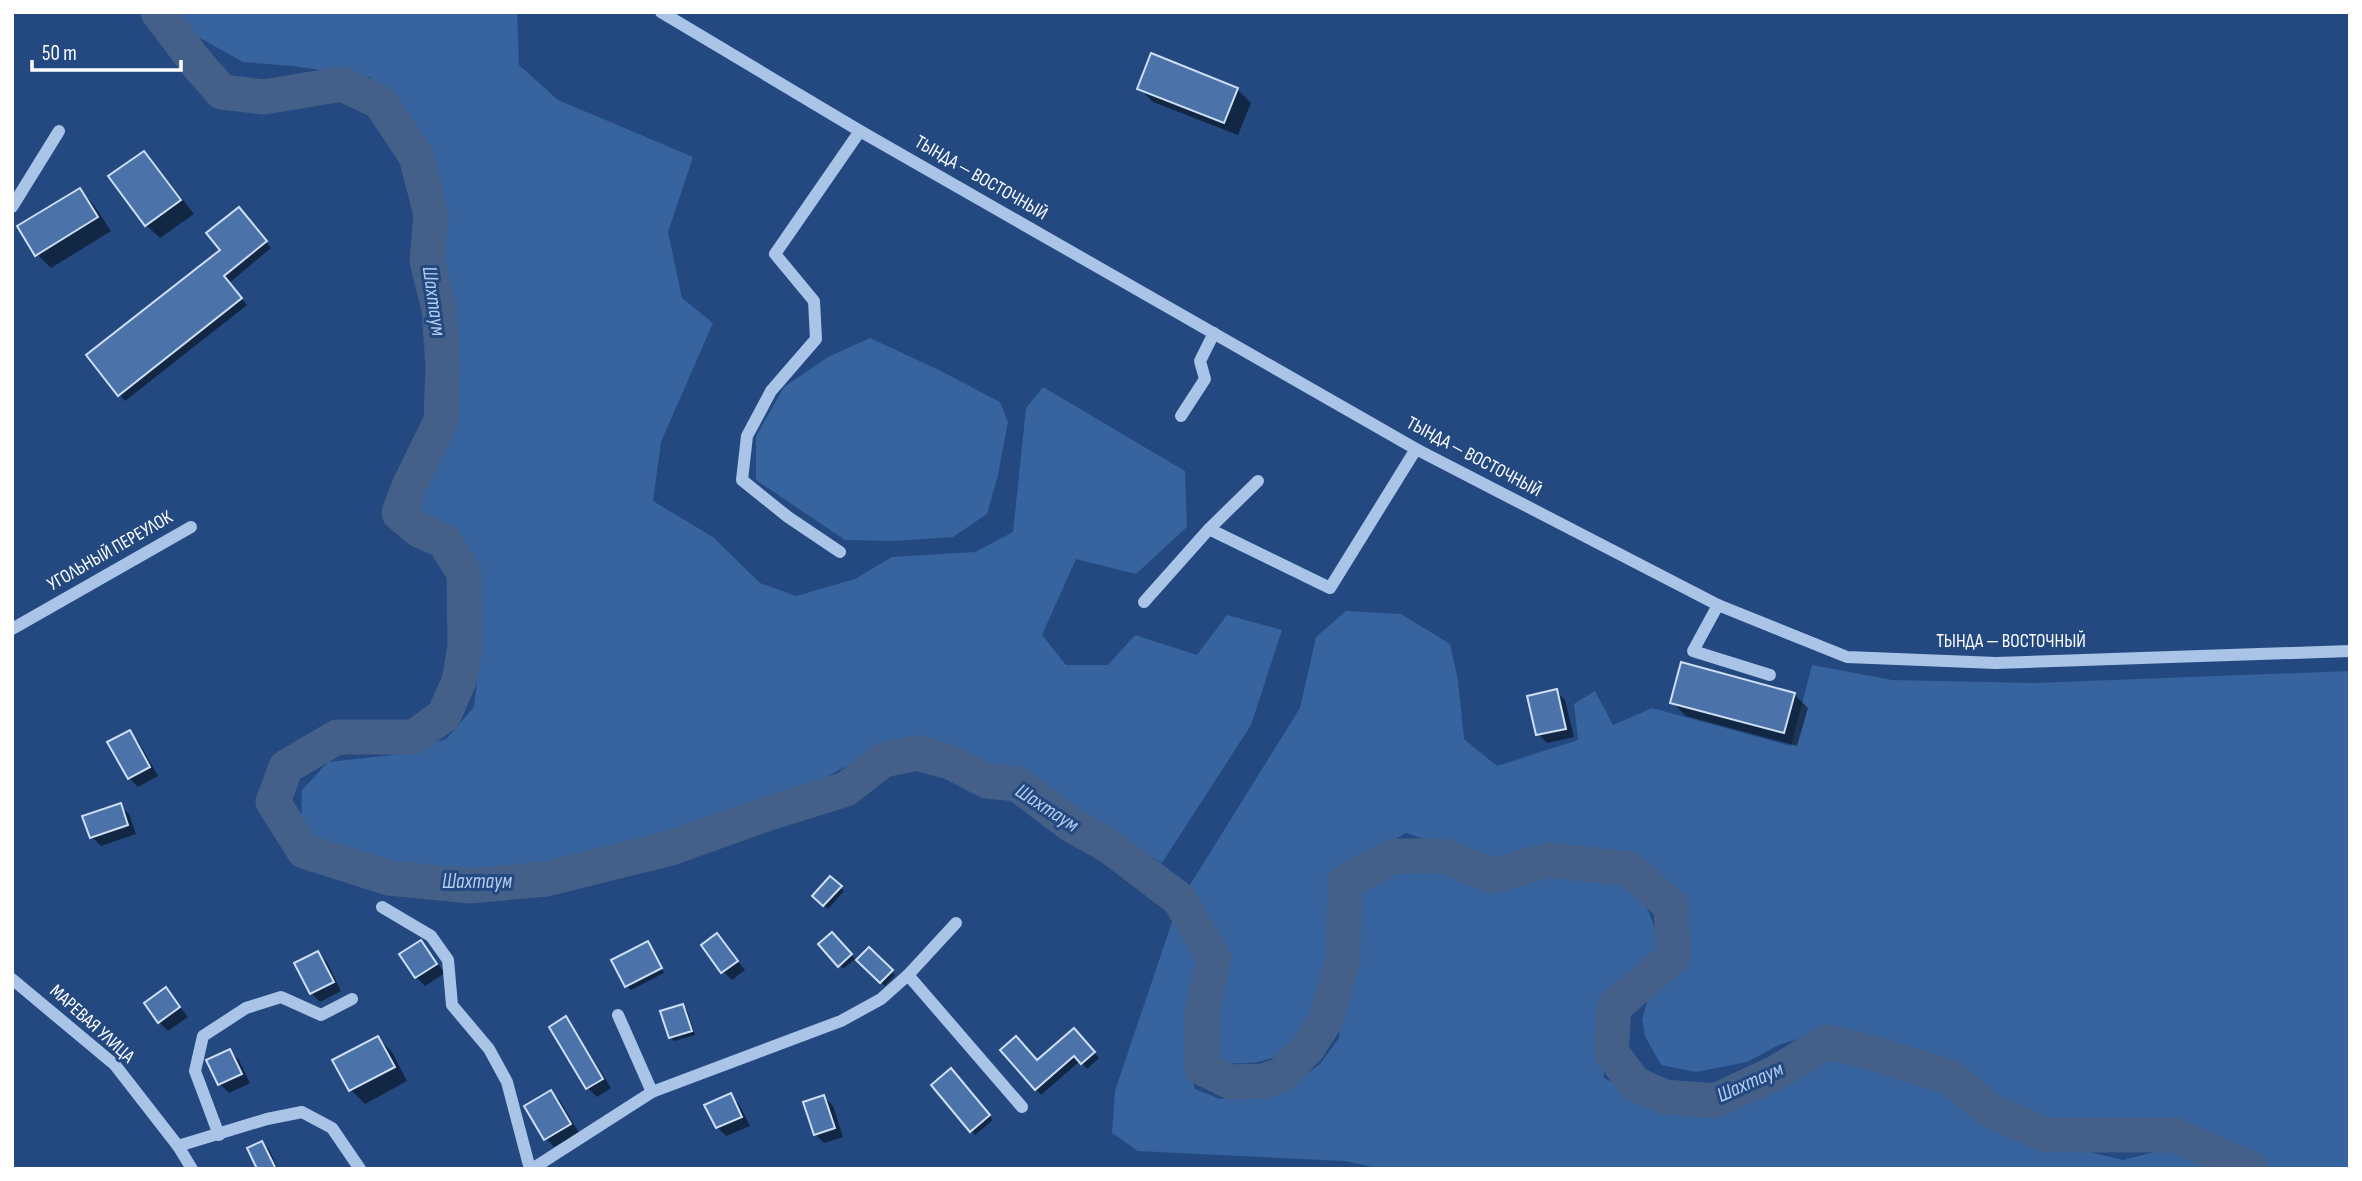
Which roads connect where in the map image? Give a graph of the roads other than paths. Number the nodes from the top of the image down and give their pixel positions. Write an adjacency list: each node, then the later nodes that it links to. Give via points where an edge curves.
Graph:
1 (661, 12): 3 (street, ТЫНДА — ВОСТОЧНЫЙ)
2 (59, 131): 4 (street)
3 (860, 131): 5 (street, ТЫНДА — ВОСТОЧНЫЙ); 11 (street, via 775,254 814,301 816,339 771,391 747,436 742,480)
4 (12, 206)
5 (1214, 333): 6 (street, via 1200,361 1205,379); 7 (street, ТЫНДА — ВОСТОЧНЫЙ)
6 (1181, 416)
7 (1416, 449): 10 (street, via 1330,589); 13 (street, ТЫНДА — ВОСТОЧНЫЙ)
8 (1258, 481): 10 (street)
9 (191, 527): 14 (street, УГОЛЬНЫЙ ПЕРЕУЛОК)
10 (1209, 529): 12 (street)
11 (840, 552)
12 (1144, 602)
13 (1718, 605): 15 (street, ТЫНДА — ВОСТОЧНЫЙ, via 1847,657 1996,663); 16 (street, via 1693,650)
14 (12, 629)
15 (2350, 651)
16 (1770, 676)
17 (382, 908): 29 (street, via 431,936 449,960 452,1005 489,1049 507,1082)
18 (956, 923): 19 (street)
19 (908, 975): 23 (street, via 881,999 841,1021); 24 (street)
20 (12, 979): 26 (street, МАРЕВАЯ УЛИЦА, via 115,1065)
21 (352, 999): 25 (street, via 321,1015 281,997 246,1008 203,1036 195,1072)
22 (618, 1015): 23 (street)
23 (652, 1092): 29 (street)
24 (1022, 1107)
25 (219, 1135): 26 (street); 28 (street, via 302,1112 332,1128)
26 (178, 1146): 27 (street, МАРЕВАЯ УЛИЦА)
27 (192, 1169)
28 (360, 1169)
29 (531, 1169)

